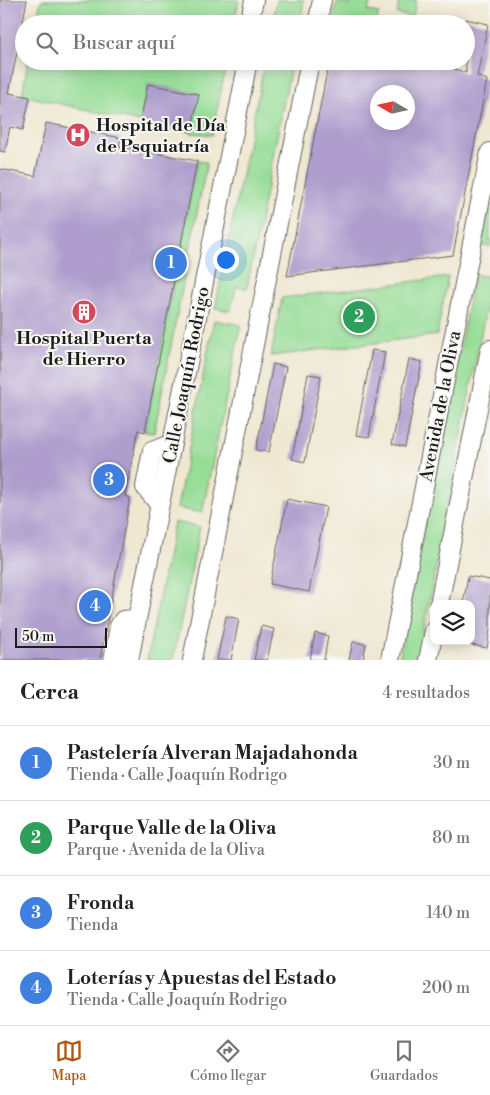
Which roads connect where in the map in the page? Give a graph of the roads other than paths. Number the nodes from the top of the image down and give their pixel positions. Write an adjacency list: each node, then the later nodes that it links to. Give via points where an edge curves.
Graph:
1 (254, 0): 4 (street)
2 (260, 0): 5 (street)
3 (322, 0): 6 (street)
4 (251, 15)
5 (258, 15)
6 (319, 15)
7 (240, 70): 13 (street, Calle Joaquín Rodrigo)
8 (246, 70): 17 (street, Calle Joaquín Rodrigo)
9 (308, 70): 18 (street)
10 (490, 152): 19 (street, Avenida de la Oliva)
11 (490, 349): 12 (street)
12 (440, 600)
13 (133, 619): 15 (street, via 123,620 120,626); 16 (street, Calle Joaquín Rodrigo)
14 (431, 645): 20 (street)
15 (113, 660)
16 (125, 660)
17 (130, 660)
18 (192, 660)
19 (390, 660)
20 (428, 660)

